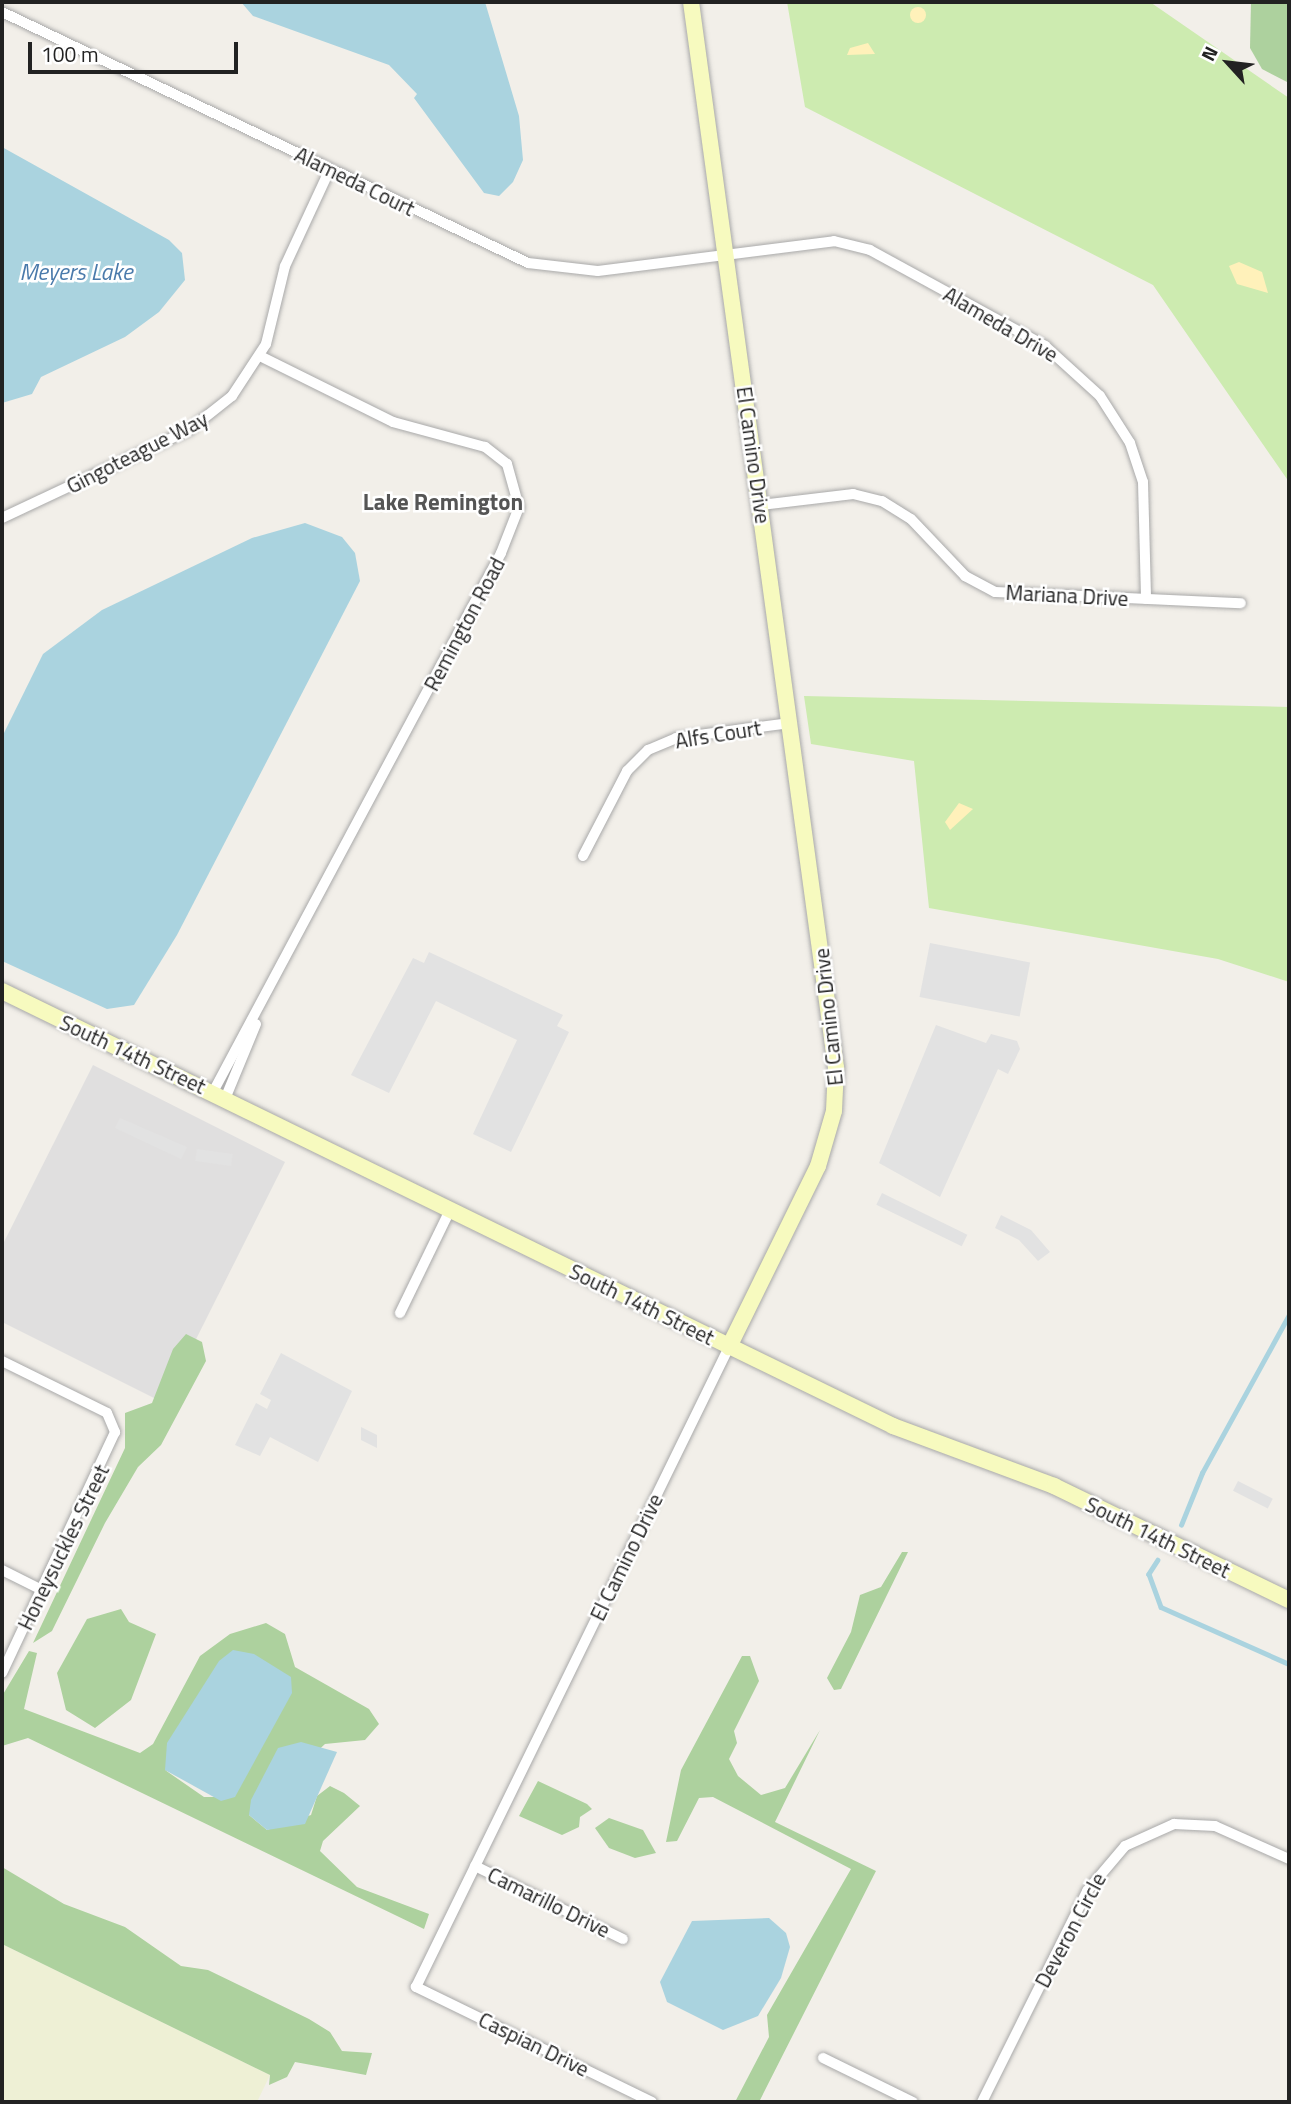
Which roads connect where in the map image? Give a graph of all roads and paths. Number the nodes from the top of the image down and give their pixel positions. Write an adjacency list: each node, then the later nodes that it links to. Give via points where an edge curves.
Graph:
1 (691, 2): 4 (main road, El Camino Drive)
2 (2, 12): 3 (street, Alameda Court)
3 (330, 169): 4 (street, Alameda Court, via 504,253 552,269 598,271); 5 (street, Gingoteague Way, via 285,266)
4 (726, 254): 6 (main road, El Camino Drive); 8 (street, Alameda Drive, via 834,241 860,245 1059,356 1100,396 1139,469 1147,509)
5 (260, 356): 7 (street, Gingoteague Way, via 232,396 189,430); 13 (street, Remington Road, via 393,422 491,451 514,477 519,507 512,534)
6 (761, 505): 8 (street, Mariana Drive, via 863,494 902,511 984,588); 10 (main road, El Camino Drive)
7 (2, 518)
8 (1146, 599): 9 (street, Mariana Drive)
9 (1241, 603)
10 (790, 723): 11 (street, Alfs Court, via 676,738 648,750 627,771); 16 (main road, El Camino Drive, via 835,1054 835,1103 818,1166)
11 (583, 856)
12 (2, 991): 13 (main road, South 14th Street)
13 (219, 1095): 14 (main road, South 14th Street)
14 (450, 1210): 15 (street); 16 (main road, South 14th Street)
15 (400, 1313)
16 (730, 1347): 20 (main road, South 14th Street, via 893,1426 1054,1486); 23 (street, El Camino Drive)
17 (2, 1361): 19 (street, Honeysuckles Street, via 112,1420 112,1448)
18 (2, 1570): 19 (street)
19 (42, 1590): 21 (street, Honeysuckles Street)
20 (1289, 1600)
21 (2, 1673)
22 (1289, 1859): 29 (street, Deveron Circle, via 1215,1826 1174,1824 1125,1846 1087,1891)
23 (475, 1866): 24 (street, Camarillo Drive); 25 (street, El Camino Drive)
24 (623, 1939)
25 (416, 1986): 27 (street, Caspian Drive)
26 (823, 2058): 28 (street)
27 (652, 2102)
28 (913, 2102)
29 (982, 2102)

